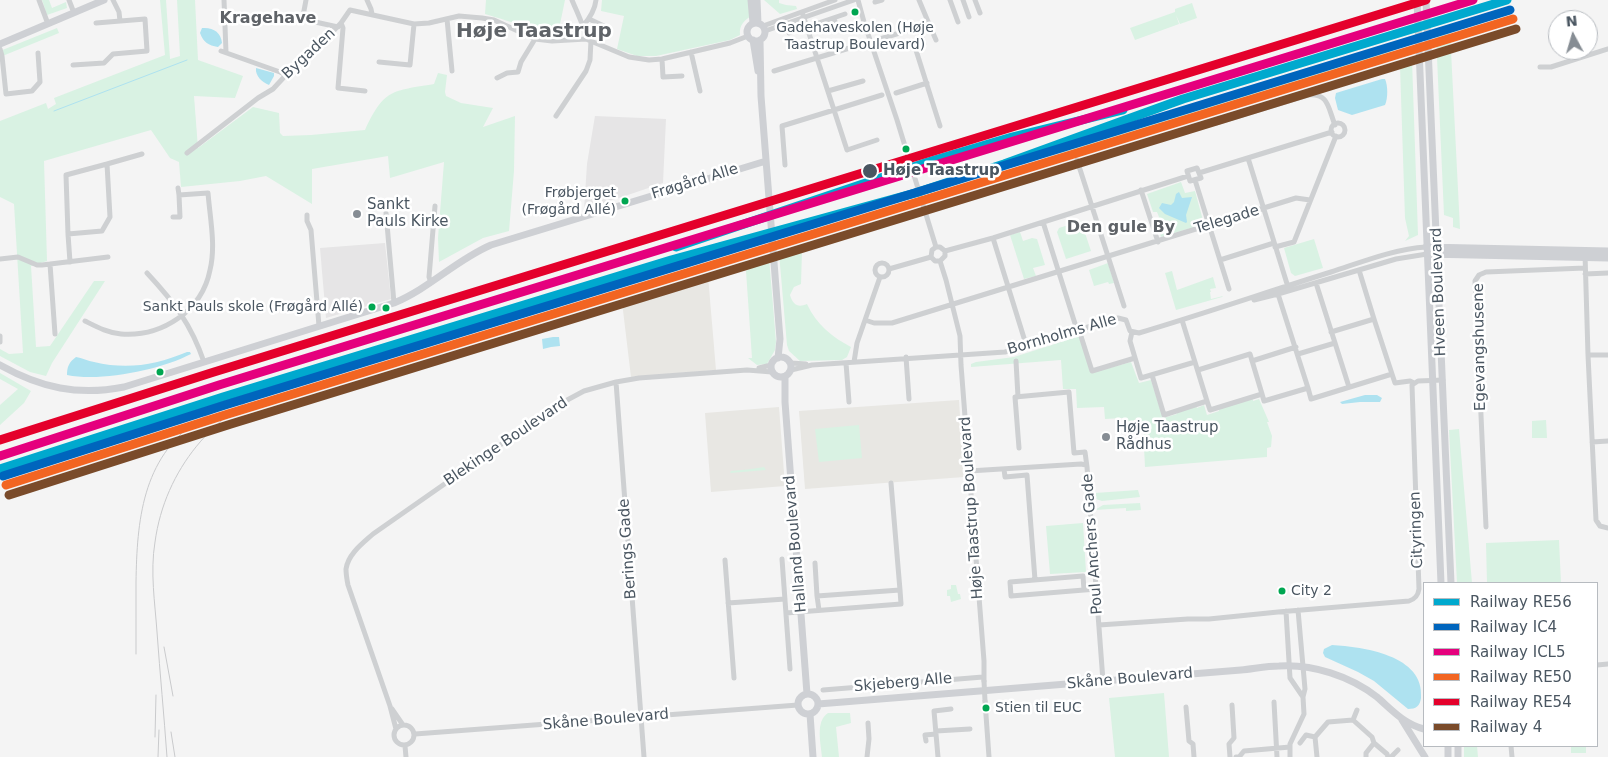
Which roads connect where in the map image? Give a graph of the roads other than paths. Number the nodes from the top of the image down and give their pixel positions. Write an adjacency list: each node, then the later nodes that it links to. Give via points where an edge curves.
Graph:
1 (39, 0): 35 (street)
2 (69, 0): 23 (street)
3 (104, 0): 23 (street)
4 (113, 0): 32 (street)
5 (224, 0): 64 (street, via 224,51)
6 (306, 0): 38 (street, via 303,16 306,20)
7 (367, 0): 25 (street)
8 (572, 0): 39 (street)
9 (596, 0): 31 (street)
10 (751, 0): 40 (street)
11 (756, 0): 40 (street)
12 (835, 0): 27 (street)
13 (854, 0): 27 (street)
14 (858, 0): 110 (street)
15 (882, 0): 22 (street)
16 (919, 0): 37 (street)
17 (950, 0): 33 (street)
18 (963, 0): 28 (street)
19 (975, 0): 24 (street)
20 (1417, 0): 111 (street, Hveen Boulevard)
21 (1426, 0): 112 (street, Hveen Boulevard)
22 (875, 2)
23 (74, 13): 35 (street)
24 (980, 13)
25 (372, 14): 36 (street, Bygaden); 38 (street, Bygaden, via 350,10)
26 (845, 14): 29 (street)
27 (803, 15): 40 (street); 42 (street)
28 (969, 17)
29 (834, 18): 42 (street); 43 (street)
30 (447, 19): 36 (street, Bygaden); 45 (street, Bygaden, via 462,16 494,20); 62 (street)
31 (589, 19): 39 (street); 50 (street, via 606,27)
32 (120, 21): 34 (street); 60 (street, via 145,19 147,51 113,54 104,63)
33 (958, 22)
34 (96, 23)
35 (48, 24): 52 (street)
36 (414, 24): 59 (street, via 410,65)
37 (929, 24): 41 (street); 49 (street)
38 (339, 25): 64 (street, Bygaden); 69 (street, via 342,28 338,88)
39 (583, 26): 48 (street)
40 (760, 26): 46 (street, via 764,36); 46 (street, via 747,28)
41 (919, 27): 47 (street); 68 (street, via 924,44 915,47)
42 (807, 28): 44 (street); 57 (street)
43 (837, 29)
44 (789, 34)
45 (535, 39): 48 (street, Bygaden); 66 (street, via 518,72)
46 (753, 39): 55 (street, Bygaden); 86 (street, via 760,81)
47 (880, 39)
48 (589, 40): 50 (street, Bygaden); 76 (street, via 590,59 586,72)
49 (936, 40)
50 (598, 43): 58 (street, Bygaden, via 639,60)
51 (866, 43): 57 (street)
52 (0, 44)
53 (0, 49): 73 (street)
54 (1608, 49): 61 (street, via 1551,67)
55 (691, 52): 58 (street, Bygaden); 70 (street)
56 (38, 53): 73 (street, via 40,82 32,91)
57 (818, 58): 63 (street); 71 (street)
58 (662, 59): 65 (street, via 663,77)
59 (379, 62)
60 (73, 65)
61 (1540, 67)
62 (452, 71)
63 (774, 71)
64 (286, 75): 82 (street, Bygaden, via 271,91)
65 (682, 76)
66 (497, 78)
67 (863, 81): 71 (street)
68 (927, 83): 72 (street); 79 (street)
69 (365, 91)
70 (700, 91)
71 (828, 91): 75 (street)
72 (896, 94)
73 (3, 95)
74 (882, 95): 75 (street)
75 (834, 110): 81 (street, via 847,150); 88 (street, via 782,126)
76 (556, 116)
77 (1216, 123): 78 (street, via 1318,94 1324,98)
78 (1334, 125): 80 (street); 80 (street, via 1340,124 1345,129 1342,136)
79 (940, 126)
80 (1334, 134): 84 (street); 97 (street)
81 (877, 140)
82 (187, 153)
83 (142, 154): 87 (street)
84 (1248, 158): 89 (street); 100 (street)
85 (1077, 160): 99 (street)
86 (766, 161): 132 (street, Frøgård Alle, via 491,245 467,257); 168 (street, via 780,339)
87 (107, 164): 106 (street, via 66,176); 106 (street, via 110,217 102,231)
88 (785, 166)
89 (1199, 173): 90 (street, via 1197,168 1186,171); 91 (street, via 1200,178)
90 (1188, 176): 91 (street, via 1190,181); 94 (street)
91 (1195, 180): 105 (street)
92 (207, 187): 95 (street)
93 (178, 188): 96 (street)
94 (1141, 190): 99 (street); 108 (street)
95 (208, 193): 96 (street); 142 (street, via 211,268 204,289)
96 (179, 195): 103 (street, via 180,217)
97 (1310, 200): 100 (street, Telegade, via 1296,198); 109 (street, via 1294,242)
98 (435, 206): 132 (street)
99 (1092, 206): 104 (street); 119 (street)
100 (1263, 208): 105 (street, Telegade); 109 (street)
101 (386, 213): 138 (street)
102 (307, 215): 149 (street)
103 (173, 217)
104 (1043, 222): 107 (street); 129 (street)
105 (1209, 225): 108 (street, Telegade); 121 (street)
106 (68, 234): 123 (street)
107 (993, 238): 113 (street); 134 (street)
108 (1158, 242): 119 (street, Telegade)
109 (1275, 245): 121 (street); 135 (street)
110 (936, 247): 113 (street); 116 (street)
111 (1427, 250): 112 (street); 126 (street, Bornholms Alle); 135 (street, Bornholms Alle, via 1394,252); 178 (street, Hveen Boulevard)
112 (1437, 250): 115 (street); 179 (street, Hveen Boulevard)
113 (945, 251): 122 (street)
114 (1608, 251): 115 (street)
115 (1585, 254): 120 (street); 127 (street)
116 (931, 256): 122 (street, via 934,261); 125 (street)
117 (108, 257): 123 (street)
118 (0, 258): 124 (street, via 18,257 37,265)
119 (1108, 258): 129 (street, Telegade); 141 (street)
120 (1608, 258)
121 (1220, 260): 136 (street)
122 (940, 261): 139 (street, Høje Taastrup Boulevard)
123 (70, 262): 124 (street)
124 (50, 264): 147 (street)
125 (889, 269): 131 (street, via 884,277); 131 (street, via 885,264 878,265 876,271)
126 (1359, 270): 133 (street, Bornholms Alle); 143 (street)
127 (1585, 271): 128 (street); 162 (street); 196 (street, Egevangshusene, via 1486,272 1475,281)
128 (1608, 272)
129 (1059, 273): 134 (street, Telegade); 150 (street)
130 (147, 274): 142 (street)
131 (880, 277): 144 (street)
132 (431, 283): 138 (street, Frøgård Alle)
133 (1316, 283): 135 (street, Bornholms Alle); 152 (street)
134 (1009, 288): 139 (street, Telegade); 155 (street)
135 (1288, 288): 137 (street, Bornholms Alle); 140 (street, Bornholms Alle)
136 (1229, 289)
137 (1278, 294): 140 (street, Bornholms Alle); 158 (street)
138 (394, 303): 149 (street, Frøgård Alle)
139 (953, 304): 144 (street, Telegade, via 892,324); 161 (street, Høje Taastrup Boulevard)
140 (1234, 304): 145 (street, Bornholms Alle)
141 (1124, 306)
142 (183, 316): 146 (street, via 155,330 129,334 105,331); 167 (street)
143 (1374, 319): 152 (street); 175 (street)
144 (864, 320): 170 (street)
145 (1182, 320): 151 (street, Bornholms Alle, via 1139,333); 171 (street)
146 (85, 321)
147 (54, 322): 148 (street); 153 (street)
148 (63, 322)
149 (319, 326): 167 (street, Frøgård Alle)
150 (1078, 330): 151 (street, Bornholms Alle, via 1121,318 1126,320); 161 (street, Bornholms Alle, via 1006,352); 164 (street, via 1092,372)
151 (1132, 332): 164 (street, via 1130,341)
152 (1332, 332): 157 (street)
153 (55, 334)
154 (0, 336): 156 (street)
155 (1024, 338)
156 (0, 342)
157 (1335, 343): 159 (street); 182 (street)
158 (1296, 347): 159 (street); 166 (street)
159 (1298, 354): 183 (street)
160 (1608, 354): 162 (street)
161 (961, 355): 163 (street, Bornholms Alle); 194 (street, Høje Taastrup Boulevard)
162 (1588, 355): 190 (street)
163 (906, 358): 170 (street, Bornholms Alle); 186 (street)
164 (1135, 358): 176 (street, via 1141,378)
165 (1016, 361): 185 (street)
166 (1252, 361): 174 (street, via 1250,354); 184 (street)
167 (204, 362): 172 (street, Frøgård Alle, via 124,387 94,391 45,385)
168 (786, 362): 169 (street, Bornholms Alle, via 812,365); 173 (street, via 774,360); 177 (street, via 789,375)
169 (846, 362): 170 (street, Bornholms Alle); 188 (street)
170 (854, 362)
171 (1195, 362): 174 (street); 176 (street)
172 (0, 365)
173 (772, 369): 177 (street, via 777,377); 180 (street, Blekinge Boulevard)
174 (1198, 370): 187 (street)
175 (1392, 374): 181 (street, via 1395,383); 182 (street)
176 (1152, 375): 187 (street, via 1164,414)
177 (783, 377): 213 (street, Halland Boulevard)
178 (1432, 380): 179 (street); 181 (street); 202 (street, Hveen Boulevard)
179 (1443, 380): 203 (street, Hveen Boulevard)
180 (616, 382): 229 (street, Blekinge Boulevard, via 584,391 556,406 373,534 354,552 346,569 348,585); 234 (street, Berings Gade)
181 (1414, 383): 211 (street, Cityringen, via 1411,395 1418,593 1409,601)
182 (1349, 387): 183 (street, via 1312,399)
183 (1308, 388): 184 (street, via 1264,401)
184 (1262, 394): 187 (street, via 1210,410)
185 (1018, 397): 191 (street, via 1015,397); 192 (street, via 1069,392 1074,453 1085,452)
186 (909, 399)
187 (1207, 401)
188 (849, 402)
189 (1608, 441): 190 (street)
190 (1592, 442): 197 (street, via 1596,520 1600,526)
191 (1019, 448)
192 (1086, 465): 193 (street, Poul Anchers Gade); 204 (street, Poul Anchers Gade)
193 (1004, 469): 194 (street, Poul Anchers Gade); 201 (street, via 1005,476 1027,475)
194 (969, 471): 220 (street, Høje Taastrup Boulevard)
195 (892, 483): 205 (street)
196 (1486, 527)
197 (1608, 528)
198 (782, 559): 208 (street)
199 (725, 560): 209 (street)
200 (815, 563): 207 (street)
201 (1036, 580): 206 (street, via 1083,576); 206 (street, via 1010,582 1011,596)
202 (1440, 582)
203 (1451, 582)
204 (1097, 589): 206 (street); 215 (street, Poul Anchers Gade)
205 (900, 590): 207 (street); 210 (street, via 901,604)
206 (1084, 590)
207 (818, 596): 210 (street)
208 (785, 599): 209 (street); 214 (street)
209 (728, 603): 219 (street)
210 (818, 610): 213 (street)
211 (1298, 610): 212 (street, Cityringen); 217 (street)
212 (1286, 611): 215 (street, Cityringen); 216 (street)
213 (801, 612): 214 (street); 223 (street, Halland Boulevard)
214 (786, 613): 218 (street)
215 (1099, 625): 221 (street, Poul Anchers Gade)
216 (1290, 666): 217 (street, Skåne Boulevard); 221 (street, Skåne Boulevard); 224 (street, via 1291,680)
217 (1303, 667): 224 (street, via 1305,690); 236 (street, Skåne Boulevard, via 1355,683)
218 (790, 669)
219 (734, 678)
220 (984, 679): 222 (street, Skjeberg Alle); 257 (street, Høje Taastrup Boulevard, bridge)
221 (1103, 681): 227 (street, Skåne Boulevard)
222 (823, 690)
223 (807, 694): 226 (street, via 801,696); 227 (street, via 815,697)
224 (1302, 697): 249 (street, via 1304,714)
225 (1274, 702): 250 (street)
226 (798, 704): 233 (street, via 802,712); 234 (street, Skåne Boulevard)
227 (818, 704): 233 (street)
228 (1232, 705): 259 (street, via 1234,738 1229,744)
229 (390, 706): 238 (street); 239 (street)
230 (1186, 706): 258 (street, via 1189,741 1193,744 1190,750)
231 (951, 709): 242 (street, via 934,711)
232 (1357, 710): 235 (street)
233 (810, 714): 254 (street)
234 (641, 717): 243 (street, Skåne Boulevard); 253 (street, Berings Gade)
235 (1353, 720): 244 (street, via 1328,722); 247 (street, via 1372,737)
236 (1402, 720): 241 (street, Skåne Boulevard); 266 (street)
237 (868, 723): 255 (street)
238 (402, 725): 239 (street); 243 (street, via 410,726)
239 (396, 729): 248 (street, via 395,740)
240 (970, 729): 242 (street)
241 (1423, 729)
242 (936, 733): 245 (street, via 926,735); 256 (street)
243 (415, 734): 248 (street, via 411,743)
244 (1315, 737): 246 (street, via 1306,735); 263 (street)
245 (926, 740)
246 (1300, 743)
247 (1374, 743): 264 (street); 265 (street)
248 (405, 746): 252 (street)
249 (1290, 747): 250 (street); 262 (street)
250 (1276, 748): 260 (street, via 1244,751); 261 (street)
251 (1398, 750): 265 (street)
252 (406, 757)
253 (644, 757)
254 (813, 757)
255 (867, 757)
256 (938, 757)
257 (989, 757)
258 (1194, 757)
259 (1230, 757)
260 (1236, 757)
261 (1277, 757)
262 (1290, 757)
263 (1317, 757)
264 (1366, 757)
265 (1389, 757)
266 (1425, 757)

